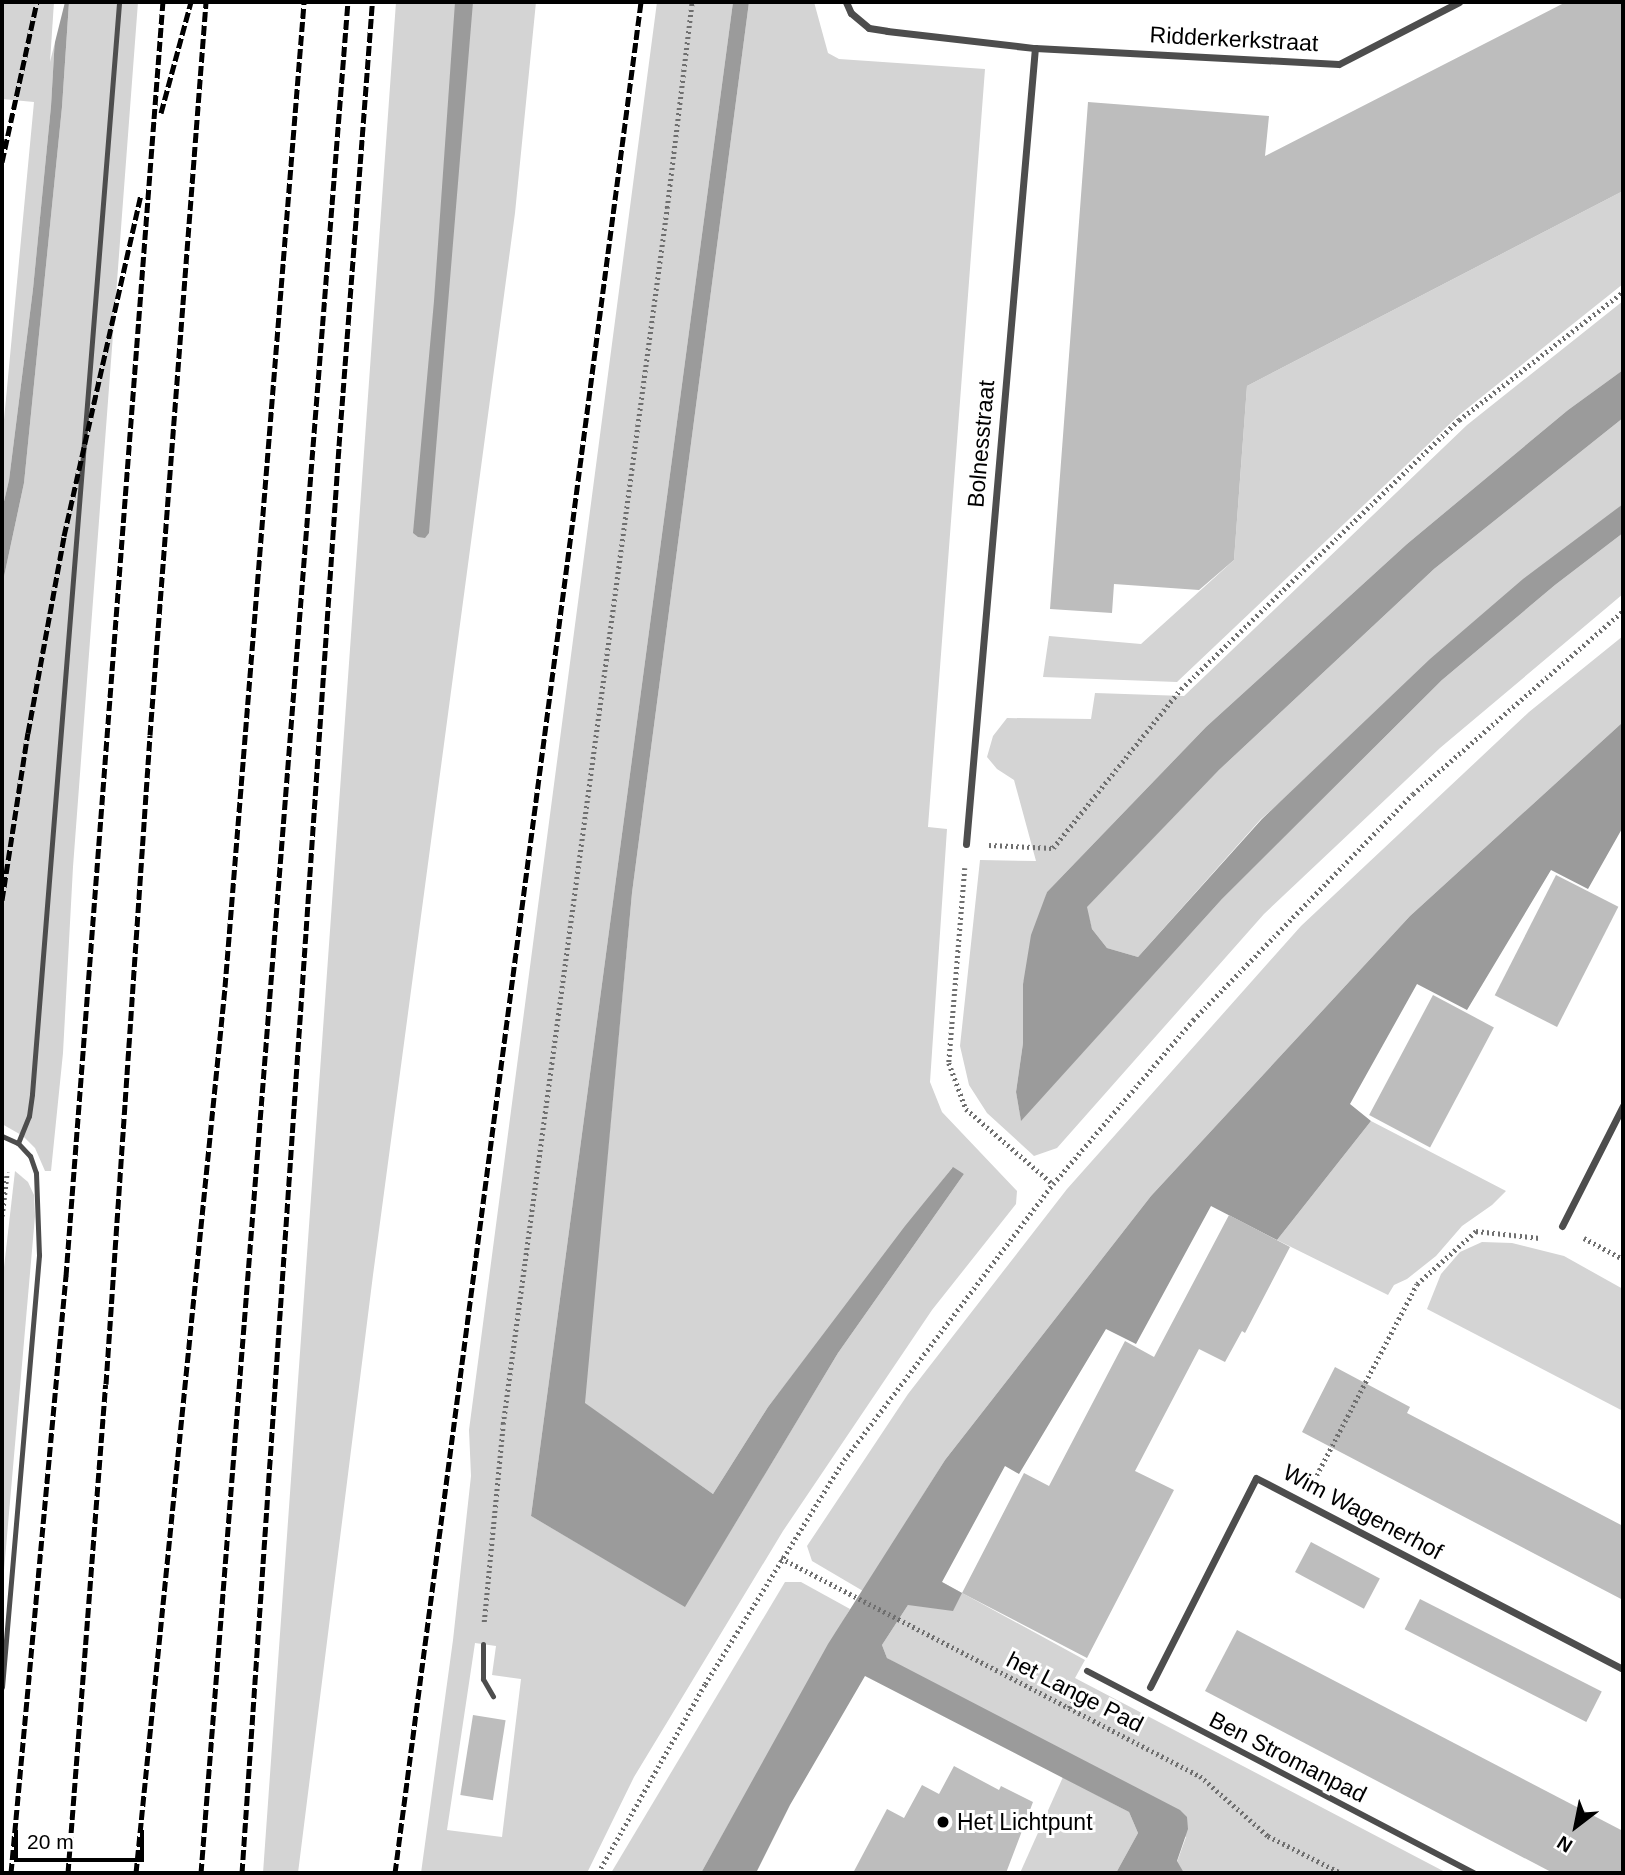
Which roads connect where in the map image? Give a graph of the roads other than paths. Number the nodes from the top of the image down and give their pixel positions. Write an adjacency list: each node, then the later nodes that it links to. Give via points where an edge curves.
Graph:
1 (119, 2): 8 (lane, via 32,1094)
2 (846, 2): 4 (street, Ridderkerkstraat, via 851,13 869,28)
3 (1459, 2): 4 (street, Ridderkerkstraat, via 1339,64)
4 (1034, 48): 5 (street, Bolnesstraat)
5 (967, 844)
6 (1623, 1106): 9 (street)
7 (2, 1136): 8 (lane)
8 (18, 1143): 14 (lane, via 36,1172 39,1255)
9 (1562, 1226)
10 (483, 1644): 15 (lane, via 483,1679)
11 (1623, 1669): 13 (street, Wim Wagenerhof, via 1256,1478)
12 (1087, 1671): 16 (street, Ben Stromanpad)
13 (1150, 1687)
14 (2, 1688)
15 (493, 1696)
16 (1474, 1873)

